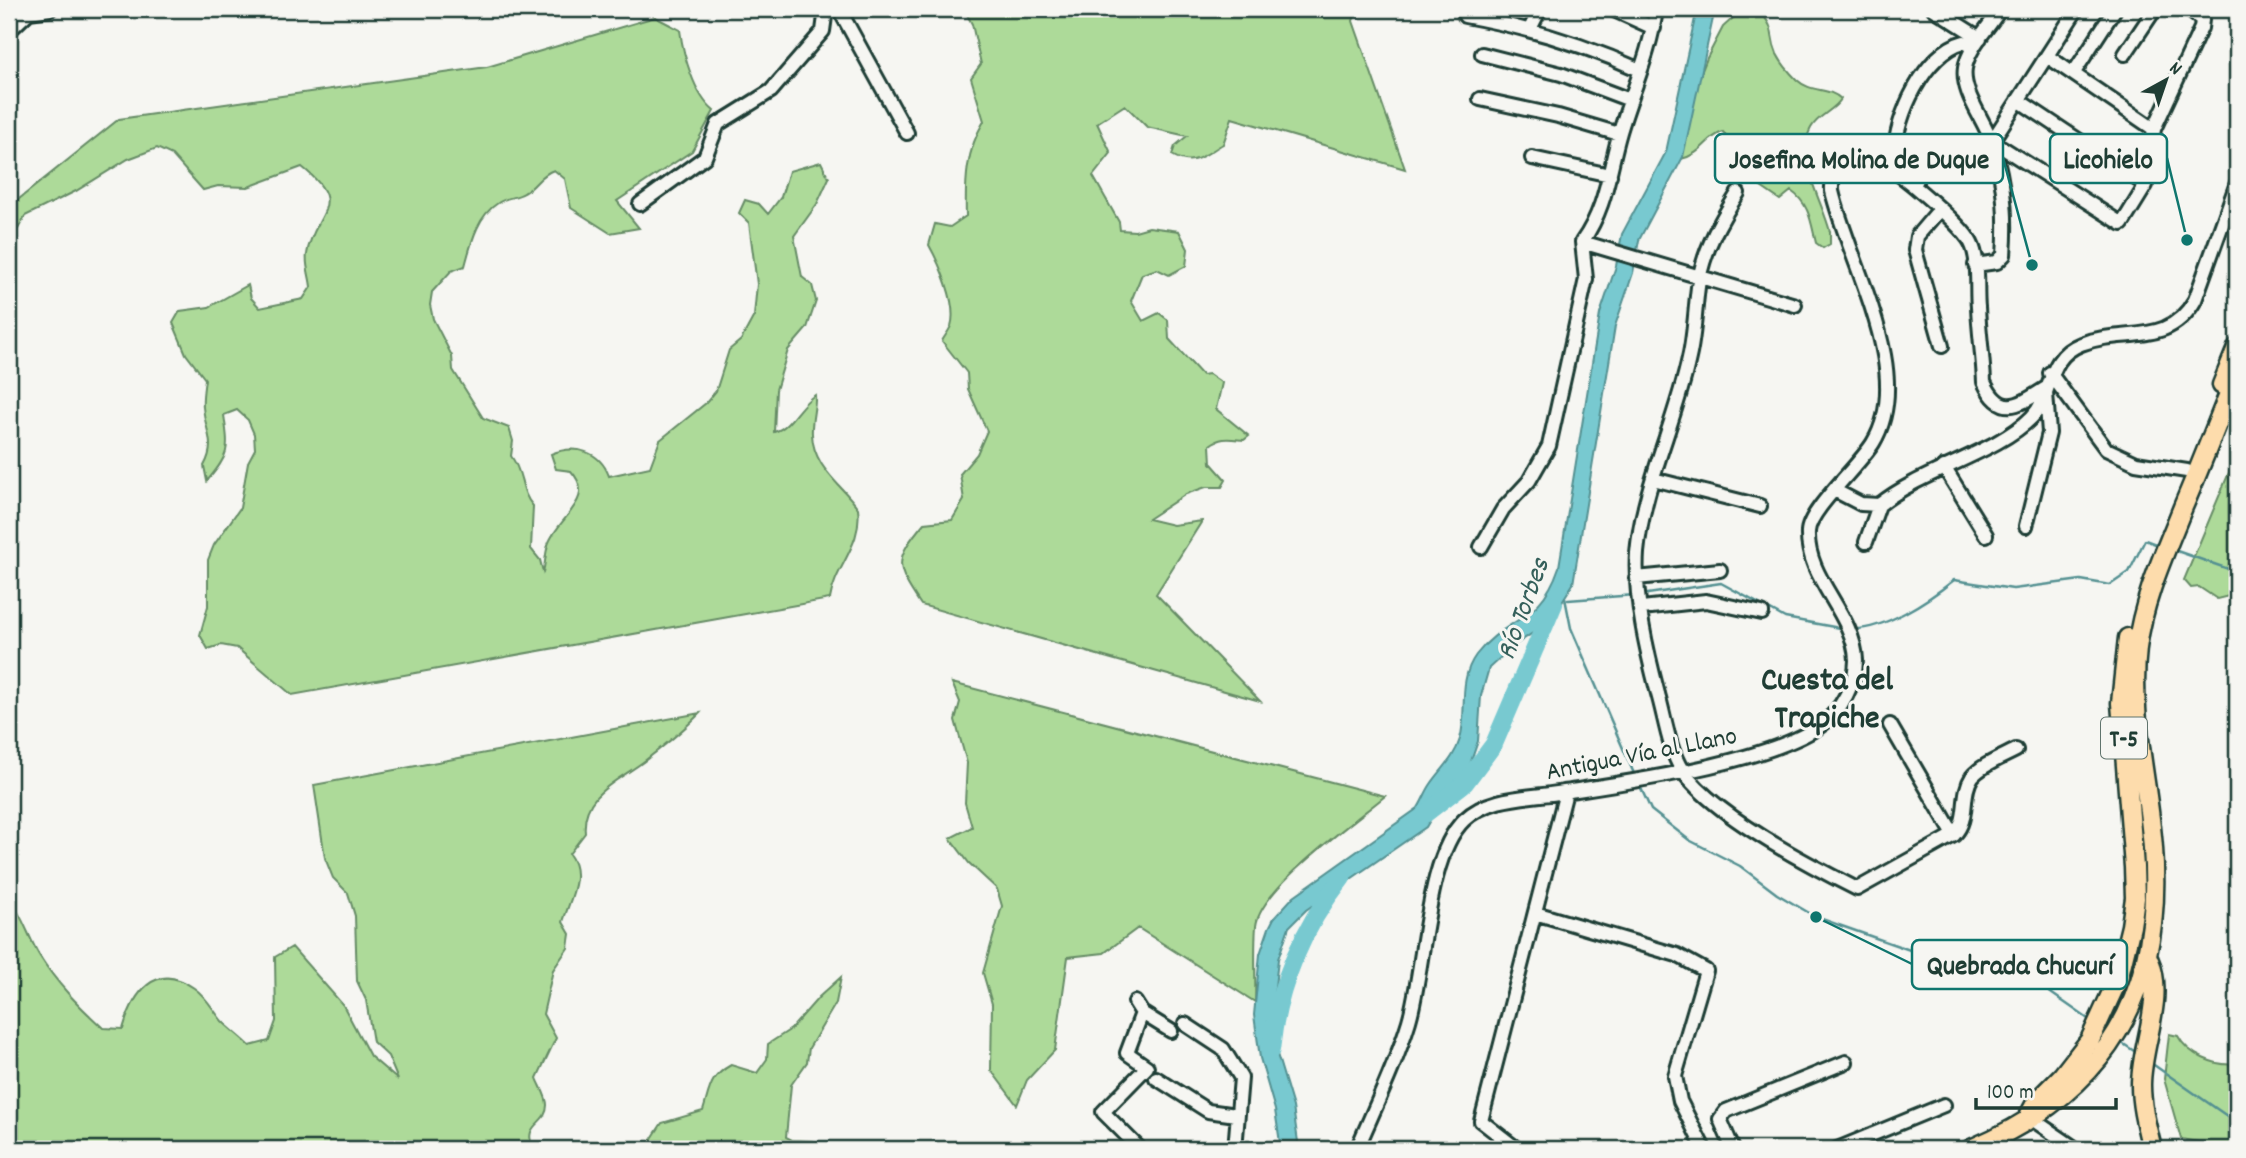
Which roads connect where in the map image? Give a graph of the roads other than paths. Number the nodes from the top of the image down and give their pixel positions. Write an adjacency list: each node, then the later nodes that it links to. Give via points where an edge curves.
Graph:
1 (15, 9): 14 (street)
2 (50, 9): 14 (street)
3 (826, 9): 38 (street, via 823,31 771,91 718,124 705,157)
4 (839, 9): 29 (street)
5 (1540, 9): 16 (street)
6 (1612, 9): 17 (street)
7 (1656, 9): 17 (street)
8 (1934, 9): 19 (street)
9 (2000, 9): 19 (street)
10 (2077, 9): 22 (street)
11 (2115, 9): 24 (street)
12 (2155, 9): 21 (street)
13 (2188, 9): 28 (street, via 2202,20 2202,29)
14 (29, 12): 18 (street)
15 (1465, 16): 16 (street)
16 (1530, 29): 23 (street, via 1597,50)
17 (1654, 29): 23 (street)
18 (9, 31)
19 (1977, 43): 31 (street, via 1964,78); 36 (street, via 1950,48 1903,108 1895,154 1915,180)
20 (1482, 54): 26 (street, via 1561,74)
21 (2124, 54)
22 (2047, 56): 24 (street); 27 (street)
23 (1640, 70): 26 (street)
24 (2073, 74): 28 (street)
25 (1480, 99): 30 (street)
26 (1630, 100): 30 (street)
27 (2018, 100): 31 (street); 35 (street)
28 (2154, 129): 35 (street)
29 (907, 133)
30 (1619, 134): 33 (street)
31 (1992, 141): 35 (street, via 2122,224); 41 (street, via 2003,196 2004,255 1997,262)
32 (1532, 158): 33 (street)
33 (1609, 174): 40 (street, via 1598,218)
34 (2237, 183): 46 (street, via 2186,315 2158,331 2081,343 2065,352)
35 (2146, 185)
36 (1917, 190): 39 (street, Antigua Vía al Llano); 52 (street, Antigua Vía al Llano, via 1865,154 1849,156 1831,179 1836,209 1859,269 1889,380 1885,415 1876,439)
37 (1738, 193): 42 (street, via 1716,230)
38 (640, 204)
39 (1940, 209): 41 (street, Antigua Vía al Llano, via 1972,243); 44 (street, via 1917,236 1915,250)
40 (1581, 242): 42 (street); 58 (street, via 1586,279 1549,446)
41 (1975, 265): 48 (street, Antigua Vía al Llano, via 1984,382 1990,396 2003,405 2016,406)
42 (1700, 278): 43 (street); 51 (street, via 1690,356)
43 (1795, 305)
44 (1942, 346)
45 (2237, 348): 50 (highway, T-5)
46 (2050, 373): 48 (street); 50 (street, via 2106,449 2136,463)
47 (2237, 374): 69 (highway, T-5, via 2155,577 2137,646 2136,712 2153,847)
48 (2046, 388): 49 (street, via 2031,418); 55 (street, via 2049,433)
49 (1944, 467): 53 (street, via 1901,488); 56 (street)
50 (2187, 471): 76 (highway, T-5, via 2136,604 2123,669 2121,703 2135,898 2123,959 2090,1040 2037,1101)
51 (1653, 480): 54 (street); 60 (street, via 1637,551)
52 (1835, 490): 53 (street, via 1854,502); 65 (street, Antigua Vía al Llano, via 1809,523 1808,545 1851,635 1856,661 1847,695 1826,722 1787,743)
53 (1879, 505): 57 (street)
54 (1760, 506)
55 (2026, 526)
56 (1986, 535)
57 (1866, 542)
58 (1481, 547)
59 (1720, 570): 60 (street)
60 (1636, 578): 61 (street)
61 (1642, 608): 62 (street, via 1706,601); 65 (street, via 1657,688)
62 (1762, 613)
63 (1890, 725): 67 (street)
64 (2015, 750): 67 (street, via 1974,774 1965,794 1960,828)
65 (1682, 770): 66 (street, Antigua Vía al Llano); 67 (street, via 1710,798 1769,841 1857,889)
66 (1566, 792): 68 (street); 79 (street, Antigua Vía al Llano, via 1486,806 1467,817 1449,838 1432,897 1409,1022)
67 (1954, 835)
68 (1535, 913): 80 (street, via 1481,1121); 81 (street, via 1677,956 1706,971 1675,1076 1680,1101)
69 (2148, 958): 76 (highway, T-5, via 2112,1042 2065,1093); 86 (highway, via 2156,991 2141,1084)
70 (1185, 1024): 75 (street, via 1223,1049 1241,1078)
71 (1171, 1031): 77 (street, via 1139,1008 1127,1053 1147,1067 1103,1112)
72 (1846, 1062): 82 (street, via 1726,1111 1720,1119)
73 (1156, 1078): 75 (street, via 1208,1111)
74 (1944, 1105): 83 (street)
75 (1236, 1115): 78 (street)
76 (2029, 1117): 84 (highway, T-5); 85 (street)
77 (1140, 1149)
78 (1235, 1149)
79 (1357, 1149)
80 (1517, 1149)
81 (1704, 1149)
82 (1733, 1149)
83 (1837, 1149)
84 (1970, 1149)
85 (2076, 1149)
86 (2152, 1149)

